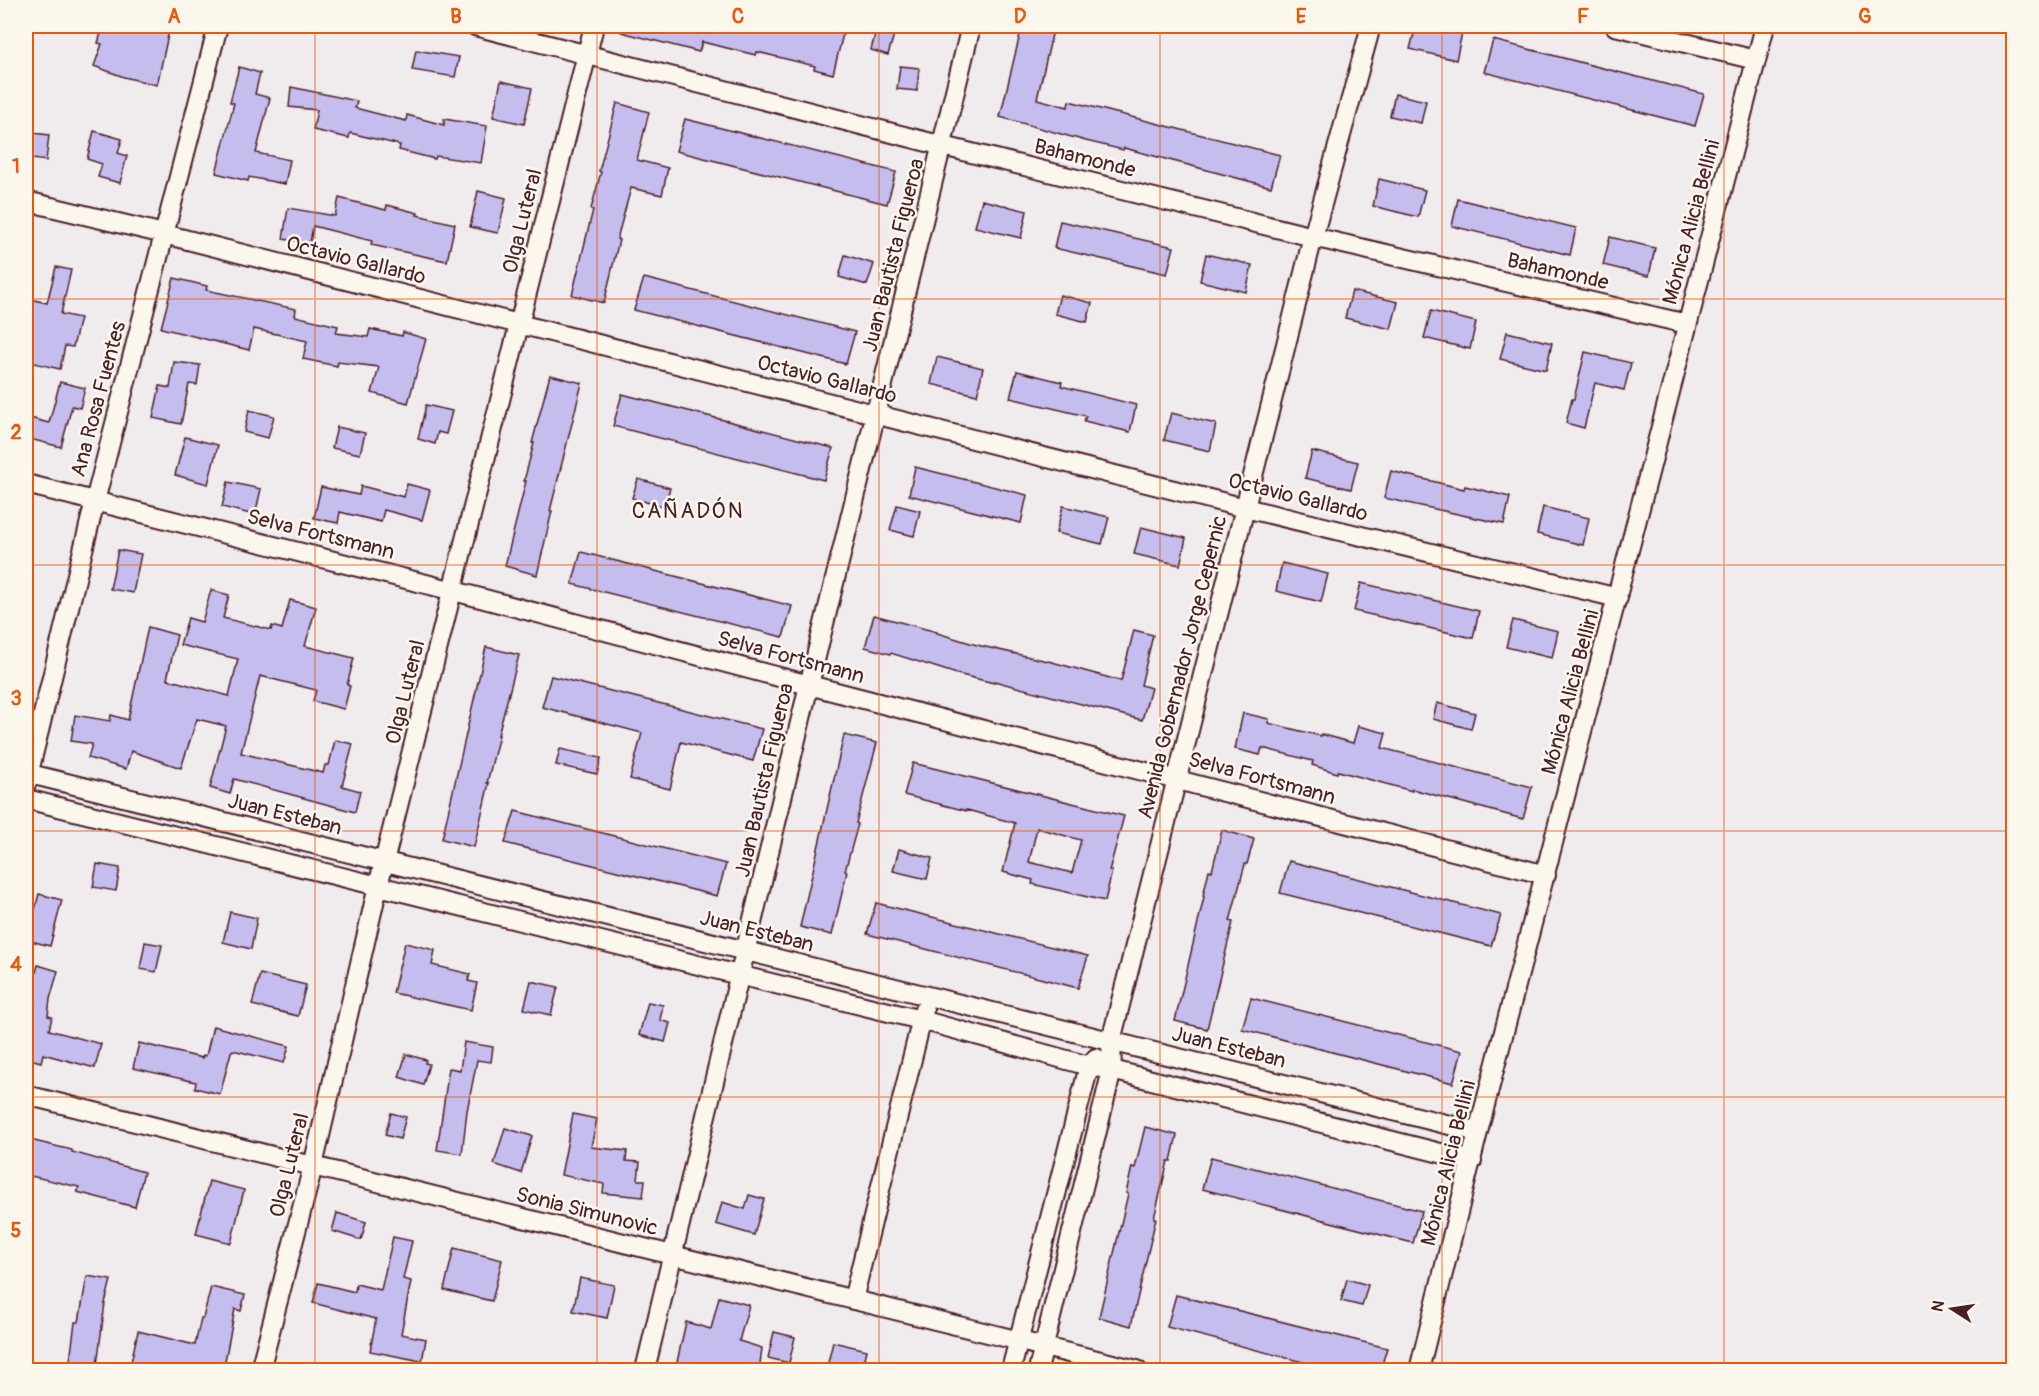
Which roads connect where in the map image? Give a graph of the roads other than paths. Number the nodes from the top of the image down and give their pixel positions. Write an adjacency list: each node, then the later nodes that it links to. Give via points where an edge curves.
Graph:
1 (218, 26): 12 (street, Ana Rosa Fuentes)
2 (475, 26): 8 (street, Bahamonde)
3 (594, 26): 8 (street, Olga Luteral)
4 (971, 26): 10 (street, Juan Bautista Figueroa)
5 (1371, 26): 13 (street, Avenida Gobernador Jorge Cepernic)
6 (1615, 26): 9 (street)
7 (1765, 26): 9 (street, Mónica Alicia Bellini)
8 (586, 53): 10 (street, Bahamonde); 15 (street, Olga Luteral)
9 (1756, 60): 14 (street, Mónica Alicia Bellini)
10 (943, 146): 13 (street, Bahamonde); 16 (street, Juan Bautista Figueroa)
11 (26, 201): 12 (street, Octavio Gallardo)
12 (164, 234): 15 (street, Octavio Gallardo); 18 (street, Ana Rosa Fuentes)
13 (1313, 237): 14 (street, Bahamonde); 19 (street, Avenida Gobernador Jorge Cepernic)
14 (1688, 324): 21 (street, Mónica Alicia Bellini)
15 (519, 325): 16 (street, Octavio Gallardo); 20 (street, Olga Luteral)
16 (876, 415): 19 (street, Octavio Gallardo); 22 (street, Juan Bautista Figueroa)
17 (26, 484): 18 (street, Selva Fortsmann)
18 (94, 501): 20 (street, Selva Fortsmann); 23 (street, Ana Rosa Fuentes)
19 (1245, 508): 21 (street, Octavio Gallardo); 24 (street, Avenida Gobernador Jorge Cepernic)
20 (454, 591): 22 (street, Selva Fortsmann); 26 (street, Olga Luteral)
21 (1618, 598): 27 (street, Mónica Alicia Bellini)
22 (809, 685): 24 (street, Selva Fortsmann); 29 (street, Juan Bautista Figueroa)
23 (26, 777): 26 (street, Juan Esteban)
24 (1178, 779): 27 (street, Selva Fortsmann); 33 (street, Avenida Gobernador Jorge Cepernic)
25 (26, 799): 28 (street)
26 (385, 862): 28 (street, Olga Luteral); 29 (street, Juan Esteban)
27 (1545, 875): 37 (street, Mónica Alicia Bellini)
28 (378, 886): 30 (street); 39 (street, Olga Luteral)
29 (746, 951): 30 (street, Juan Bautista Figueroa); 31 (street, Juan Esteban)
30 (740, 975): 32 (street); 40 (street, Juan Bautista Figueroa)
31 (927, 996): 32 (street); 33 (street, Juan Esteban)
32 (921, 1020): 34 (street); 41 (street)
33 (1111, 1041): 34 (street, Avenida Gobernador Jorge Cepernic); 35 (street, Avenida Gobernador Jorge Cepernic); 37 (street, Juan Esteban)
34 (1089, 1066): 35 (street); 42 (street, Avenida Gobernador Jorge Cepernic)
35 (1112, 1070): 38 (street); 43 (street, Avenida Gobernador Jorge Cepernic)
36 (26, 1095): 39 (street, Sonia Simunovic)
37 (1478, 1132): 38 (street, Mónica Alicia Bellini)
38 (1472, 1161): 49 (street, Mónica Alicia Bellini)
39 (313, 1166): 40 (street, Sonia Simunovic); 44 (street, Olga Luteral)
40 (674, 1256): 41 (street, Sonia Simunovic); 45 (street, Juan Bautista Figueroa)
41 (853, 1300): 42 (street, Sonia Simunovic)
42 (1019, 1341): 43 (street, Sonia Simunovic); 46 (street, Avenida Gobernador Jorge Cepernic)
43 (1044, 1347): 47 (street, Avenida Gobernador Jorge Cepernic); 48 (street, Sonia Simunovic)
44 (260, 1371)
45 (645, 1371)
46 (1011, 1371)
47 (1038, 1371)
48 (1137, 1371)
49 (1419, 1371)

